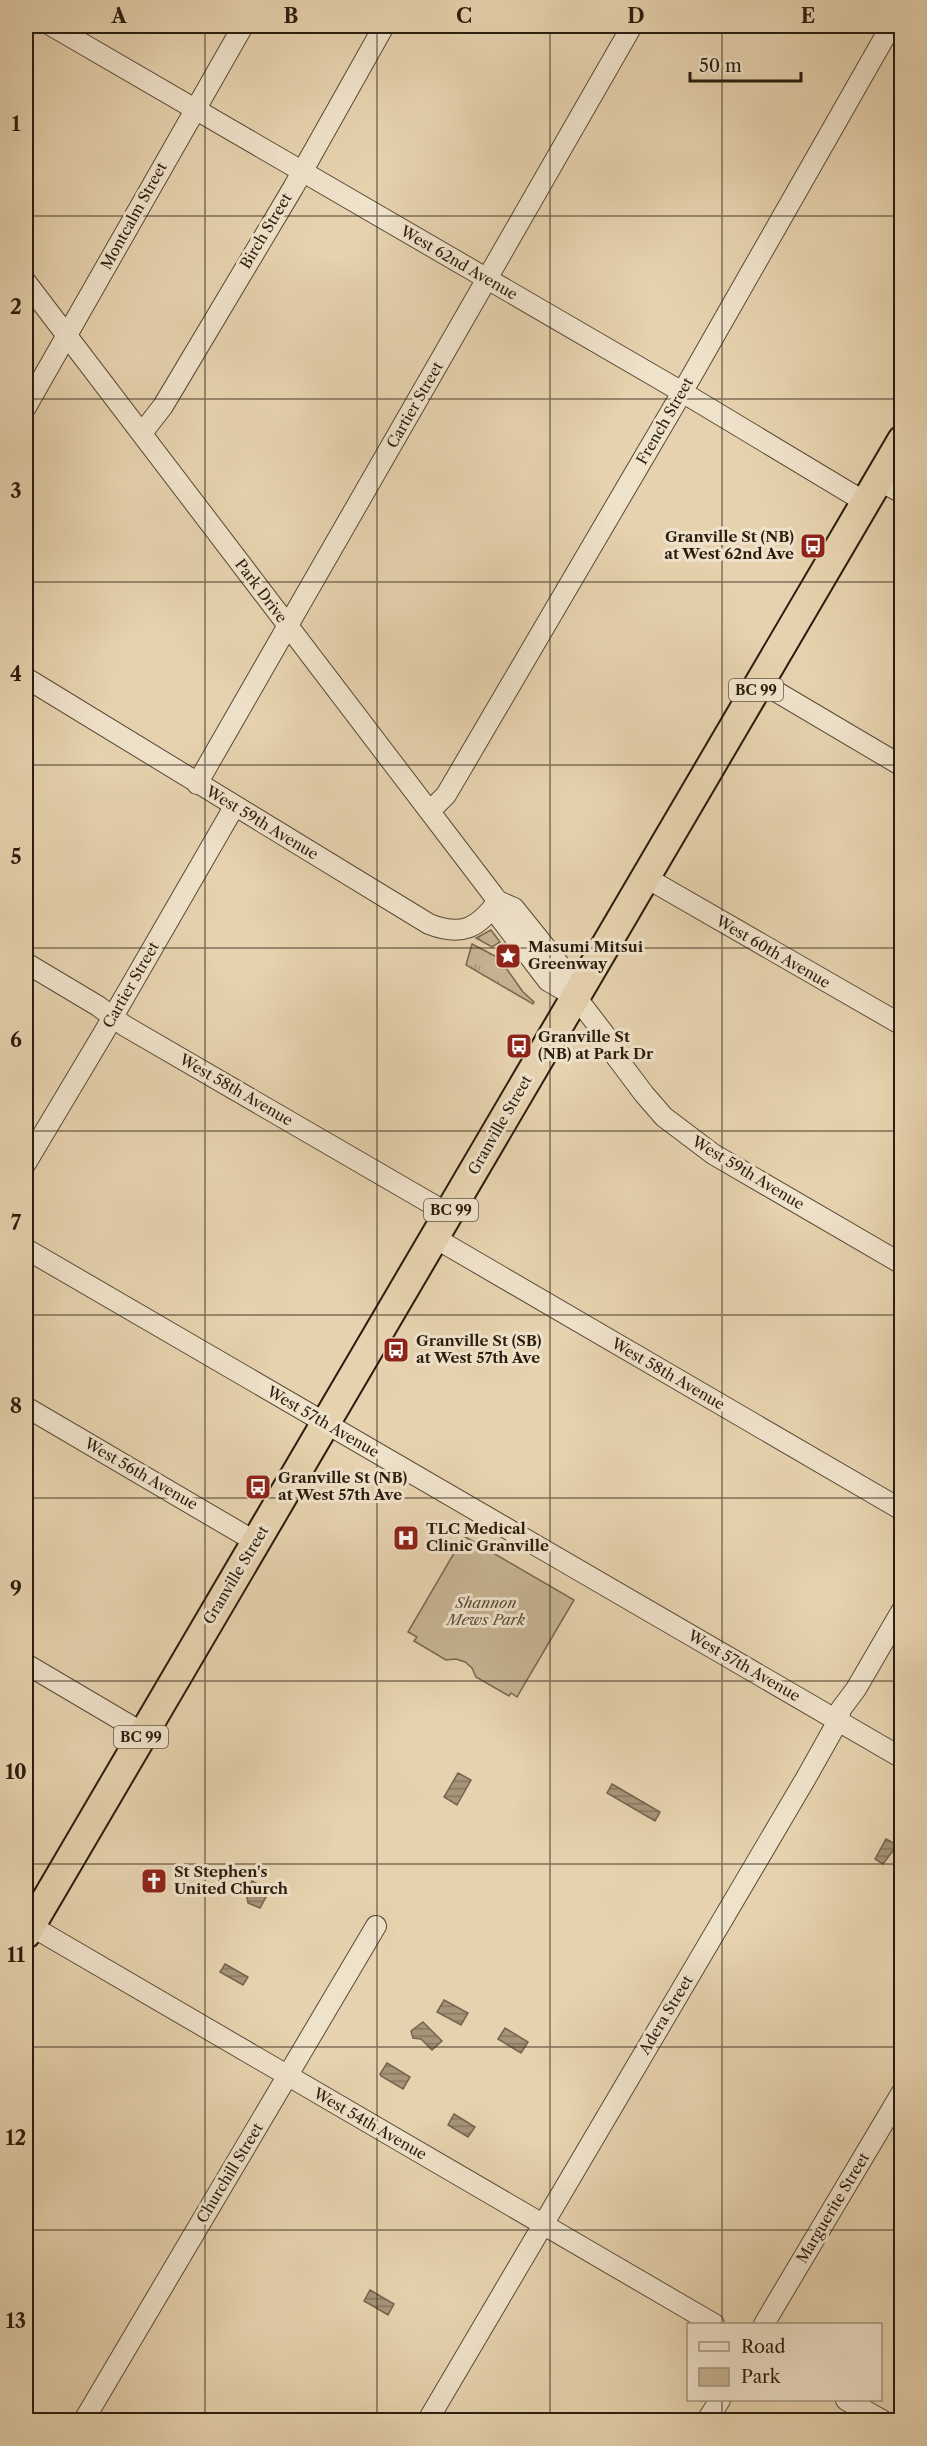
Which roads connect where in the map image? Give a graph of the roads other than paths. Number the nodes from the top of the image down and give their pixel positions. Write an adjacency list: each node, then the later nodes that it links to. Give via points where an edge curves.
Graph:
1 (52, 26): 6 (street, West 62nd Avenue)
2 (243, 26): 6 (street, Montcalm Street)
3 (384, 26): 7 (street, Birch Street)
4 (632, 26): 8 (street, Cartier Street)
5 (891, 26): 11 (street, French Street)
6 (195, 108): 7 (street, West 62nd Avenue); 10 (street, Montcalm Street)
7 (302, 170): 8 (street, West 62nd Avenue); 13 (street, Birch Street, via 163,406)
8 (487, 279): 11 (street, West 62nd Avenue); 16 (street, Cartier Street)
9 (26, 282): 10 (street, Park Drive)
10 (67, 336): 12 (street, Montcalm Street); 13 (street, Park Drive)
11 (682, 392): 15 (street, West 62nd Avenue); 22 (street, French Street, via 446,795)
12 (26, 407)
13 (142, 433): 16 (street, Park Drive)
14 (902, 440): 15 (highway, Granville Street / BC 99)
15 (882, 492): 18 (highway, Granville Street / BC 99)
16 (287, 626): 20 (street, Cartier Street); 22 (street, Park Drive)
17 (26, 678): 20 (street, West 59th Avenue)
18 (760, 682): 19 (street); 23 (highway, Granville Street / BC 99)
19 (902, 766)
20 (197, 784): 21 (street, West 59th Avenue)
21 (234, 807): 24 (street, West 59th Avenue, via 440,928 460,931 474,926); 27 (street, Cartier Street)
22 (430, 811): 24 (street, Park Drive)
23 (645, 877): 26 (highway, Granville Street / BC 99); 28 (street, West 60th Avenue)
24 (498, 901): 26 (street, Park Drive, via 500,918 548,981)
25 (26, 963): 27 (street, West 58th Avenue)
26 (576, 997): 30 (highway, Granville Street / BC 99); 33 (street, West 59th Avenue, via 612,1044 614,1054 664,1117 713,1154)
27 (113, 1017): 29 (street, Cartier Street); 30 (street, West 58th Avenue)
28 (902, 1025)
29 (26, 1163)
30 (449, 1214): 31 (highway, Granville Street / BC 99)
31 (435, 1238): 35 (highway, Granville Street / BC 99); 36 (street, West 58th Avenue)
32 (26, 1250): 35 (street, West 57th Avenue)
33 (902, 1264)
34 (26, 1407): 37 (street, West 56th Avenue)
35 (326, 1424): 37 (highway, Granville Street / BC 99); 40 (street, West 57th Avenue)
36 (902, 1510)
37 (256, 1542): 41 (highway, Granville Street / BC 99)
38 (897, 1618): 40 (street, Adera Street, via 841,1709)
39 (26, 1664): 41 (street)
40 (838, 1721): 42 (street, West 57th Avenue); 47 (street, Adera Street)
41 (143, 1733): 44 (highway, Granville Street / BC 99)
42 (902, 1758)
43 (376, 1926): 45 (street, Churchill Street)
44 (27, 1928): 45 (street, West 54th Avenue)
45 (288, 2076): 47 (street, West 54th Avenue); 52 (street, Churchill Street)
46 (902, 2092): 49 (street, Marguerite Street)
47 (542, 2224): 48 (street, West 54th Avenue); 53 (street, Adera Street)
48 (711, 2323)
49 (765, 2323)
50 (719, 2401): 54 (street)
51 (848, 2401): 55 (street)
52 (84, 2421)
53 (428, 2421)
54 (707, 2421)
55 (882, 2421)

